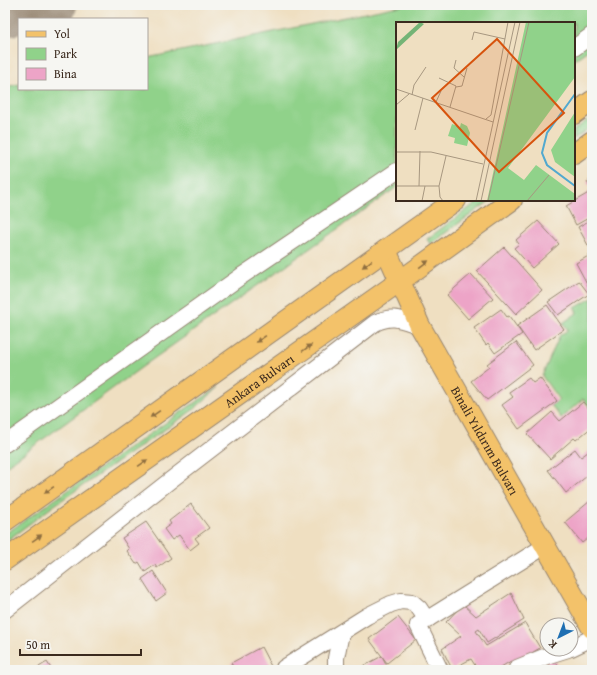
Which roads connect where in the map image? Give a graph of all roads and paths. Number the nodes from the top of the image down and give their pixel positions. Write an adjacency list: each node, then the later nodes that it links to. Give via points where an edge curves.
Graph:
1 (592, 35): 2 (street)
2 (575, 47)
3 (592, 101): 4 (main road)
4 (575, 113)
5 (592, 141): 6 (main road)
6 (575, 153)
7 (396, 172): 13 (street, via 240,277)
8 (455, 201): 10 (main road)
9 (511, 201): 11 (main road, Ankara Bulvarı, one-way to 9)
10 (386, 250): 11 (main road, Binali Yıldırım Bulvarı); 14 (main road, one-way to 14)
11 (400, 282): 12 (main road, Binali Yıldırım Bulvarı); 16 (main road, Ankara Bulvarı, one-way to 11)
12 (420, 326): 15 (main road, Binali Yıldırım Bulvarı); 17 (street, via 393,317 375,323)
13 (5, 444)
14 (5, 521)
15 (545, 546): 18 (street); 19 (main road, Binali Yıldırım Bulvarı)
16 (5, 560)
17 (5, 610)
18 (426, 620): 20 (street, via 412,602 402,601 367,616); 27 (street, via 418,625)
19 (592, 628)
20 (341, 633): 24 (street); 26 (street)
21 (592, 638): 22 (street)
22 (579, 644)
23 (544, 657): 25 (street)
24 (284, 668)
25 (517, 668)
26 (336, 670)
27 (440, 670)

